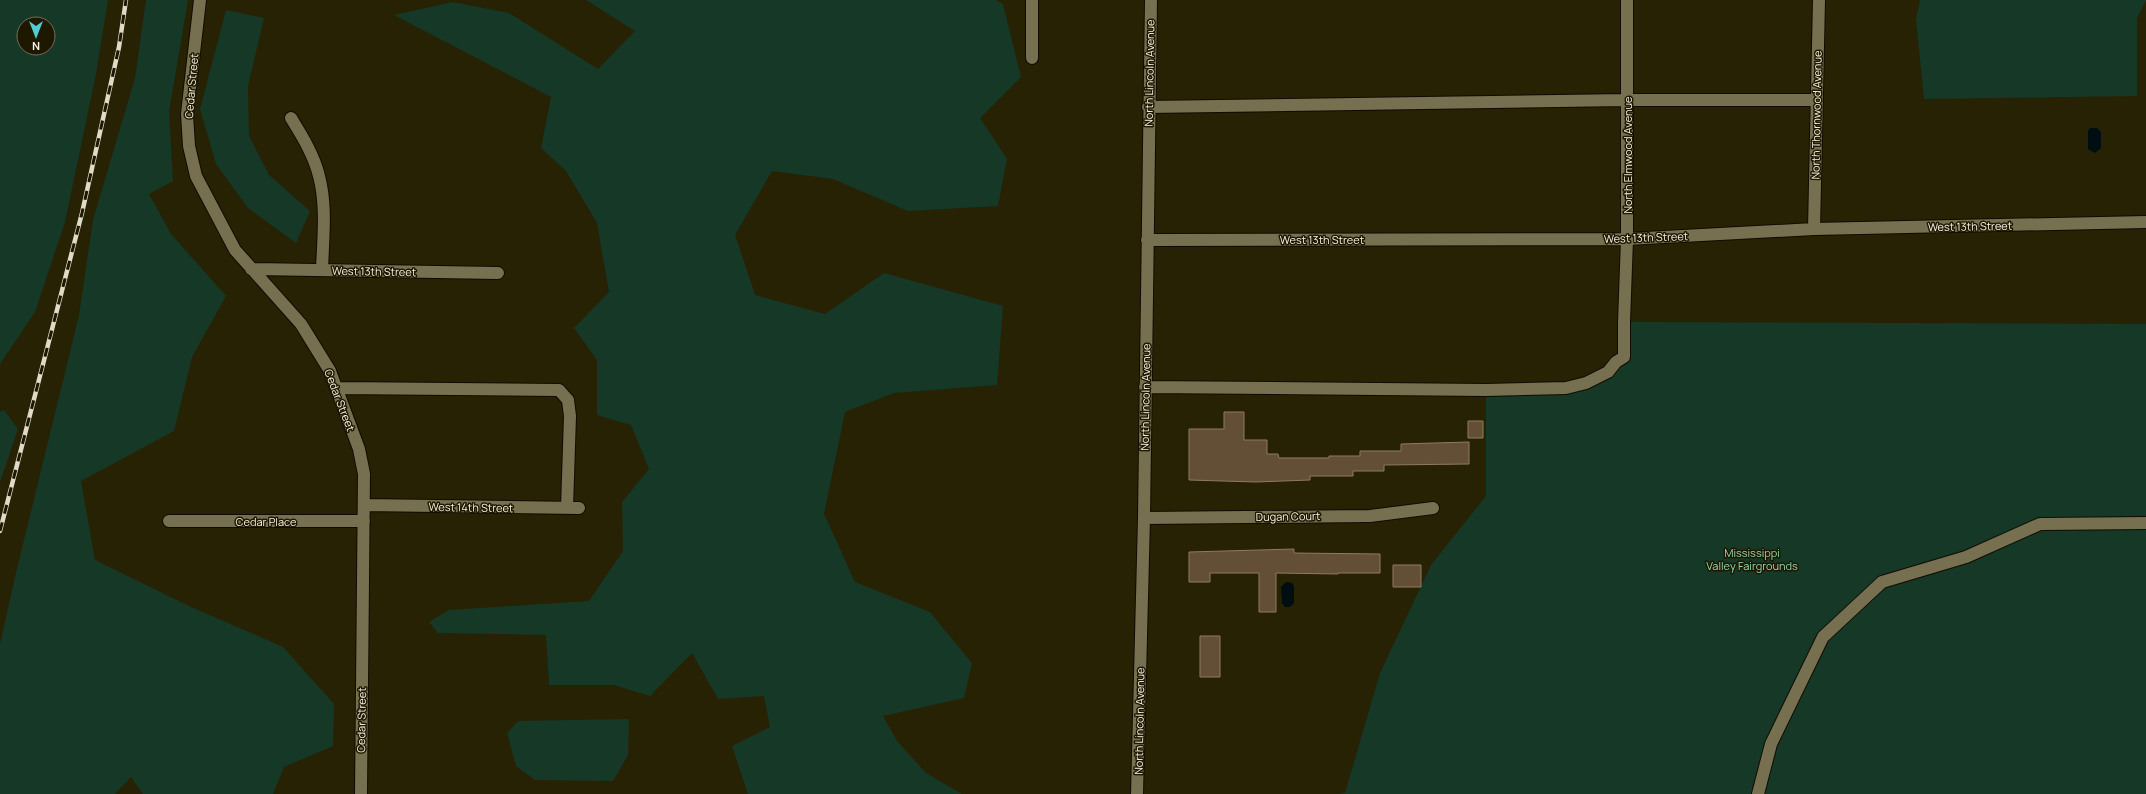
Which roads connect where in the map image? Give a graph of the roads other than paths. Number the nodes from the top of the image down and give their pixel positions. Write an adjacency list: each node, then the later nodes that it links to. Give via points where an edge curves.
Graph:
1 (200, 0): 15 (street, Cedar Street, via 186,114 189,146 196,176 235,250)
2 (1032, 0): 6 (street)
3 (1151, 0): 9 (street, North Lincoln Avenue)
4 (1627, 0): 7 (street, North Elmwood Avenue)
5 (1819, 0): 8 (street, North Thornwood Avenue)
6 (1032, 58)
7 (1626, 100): 8 (street); 9 (street); 13 (street, North Elmwood Avenue)
8 (1817, 100): 12 (street, North Thornwood Avenue)
9 (1148, 107): 14 (street, North Lincoln Avenue)
10 (291, 118): 16 (street, via 307,145 319,175 324,205)
11 (2146, 222): 12 (street, West 13th Street)
12 (1814, 229): 13 (street, West 13th Street)
13 (1627, 238): 14 (street, West 13th Street); 18 (street, North Elmwood Avenue, via 1624,357 1608,372 1586,383 1566,388 1486,390)
14 (1147, 240): 18 (street, North Lincoln Avenue)
15 (251, 269): 16 (street, West 13th Street); 19 (street, Cedar Street, via 301,324 330,371)
16 (322, 270): 17 (street, West 13th Street)
17 (498, 273)
18 (1145, 387): 22 (street, North Lincoln Avenue)
19 (337, 388): 20 (street, Cedar Street, via 359,449 364,474); 20 (street, West 14th Street, via 559,390 568,400 573,508)
20 (364, 505): 24 (street, Cedar Street)
21 (1433, 508): 22 (street, Dugan Court, via 1370,516)
22 (1144, 518): 27 (street, North Lincoln Avenue)
23 (168, 522): 24 (street, Cedar Place)
24 (364, 522): 26 (street, Cedar Street)
25 (2146, 523): 28 (street, via 2040,524 1966,557 1882,582 1823,637 1771,744)
26 (360, 794)
27 (1137, 794)
28 (1758, 794)

